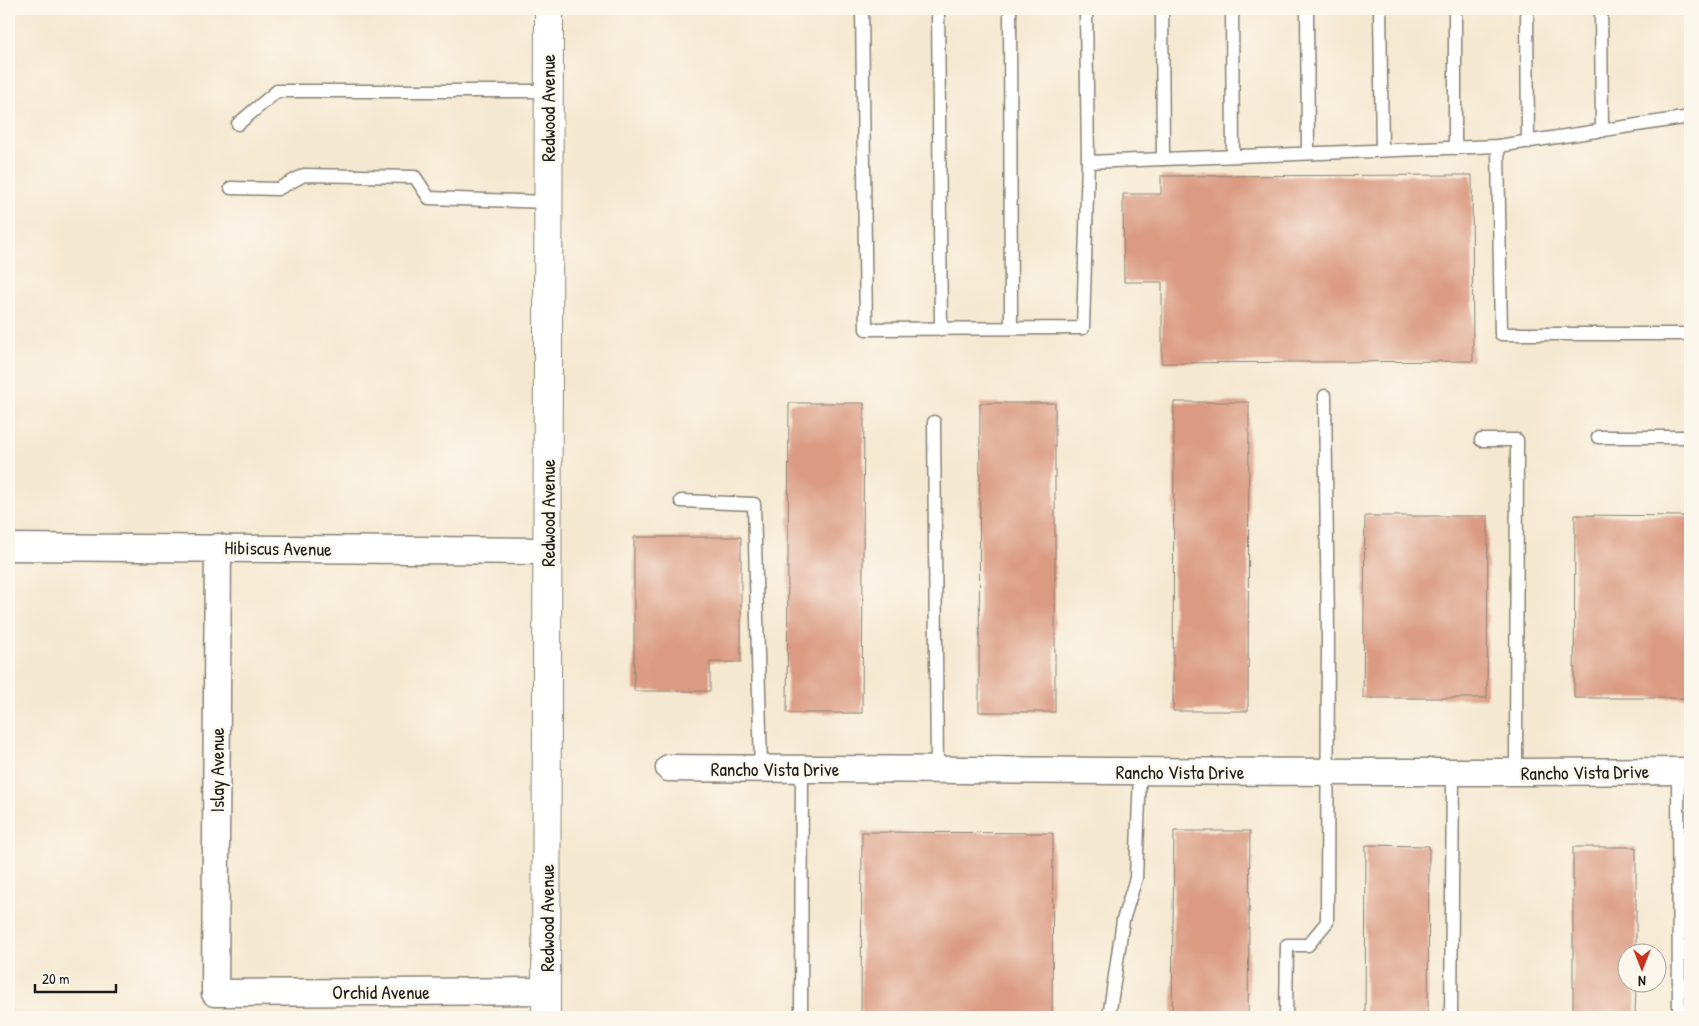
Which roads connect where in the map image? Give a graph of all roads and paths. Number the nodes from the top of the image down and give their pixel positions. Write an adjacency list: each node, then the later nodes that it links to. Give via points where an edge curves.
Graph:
1 (549, 9): 13 (street, Redwood Avenue)
2 (862, 9): 28 (lane, via 866,329)
3 (938, 9): 28 (lane)
4 (1010, 9): 27 (lane)
5 (1086, 9): 24 (lane)
6 (1162, 9): 23 (lane)
7 (1232, 9): 22 (lane)
8 (1307, 9): 21 (lane)
9 (1380, 9): 20 (lane)
10 (1455, 9): 19 (lane)
11 (1527, 9): 17 (lane)
12 (1601, 9): 16 (lane)
13 (548, 91): 15 (lane, via 277,90); 26 (street, Redwood Avenue)
14 (1690, 117): 16 (lane)
15 (238, 124)
16 (1602, 130): 17 (lane)
17 (1528, 142): 18 (lane)
18 (1498, 146): 19 (lane); 29 (lane, via 1501,334)
19 (1455, 148): 20 (lane)
20 (1382, 150): 21 (lane)
21 (1308, 153): 22 (lane)
22 (1233, 156): 23 (lane)
23 (1163, 159): 24 (lane)
24 (1088, 162): 27 (lane, via 1084,328)
25 (231, 188): 26 (lane, via 278,189 304,175 415,177 429,198)
26 (548, 202): 38 (street, Redwood Avenue)
27 (1011, 328): 28 (lane)
28 (941, 329)
29 (1690, 334)
30 (1325, 396): 45 (lane)
31 (934, 422): 42 (lane)
32 (1598, 437): 33 (lane)
33 (1690, 437)
34 (1481, 440): 47 (lane, via 1517,440)
35 (681, 501): 40 (lane, via 754,504)
36 (9, 547): 37 (street, Hibiscus Avenue)
37 (218, 548): 38 (street, Hibiscus Avenue); 48 (street, Islay Avenue)
38 (548, 551): 49 (street, Redwood Avenue)
39 (669, 768): 40 (street, Rancho Vista Drive)
40 (760, 768): 41 (street, Rancho Vista Drive)
41 (802, 769): 42 (street, Rancho Vista Drive); 50 (lane)
42 (937, 769): 44 (street, Rancho Vista Drive)
43 (1684, 771): 47 (street, Rancho Vista Drive); 54 (lane)
44 (1140, 772): 45 (street, Rancho Vista Drive); 51 (lane, via 1136,878 1123,920)
45 (1328, 772): 46 (street, Rancho Vista Drive); 52 (lane, via 1327,922 1308,945 1287,945)
46 (1453, 772): 47 (street, Rancho Vista Drive); 53 (lane)
47 (1516, 773)
48 (215, 993): 49 (street, Orchid Avenue)
49 (546, 1004)
50 (801, 1017)
51 (1109, 1017)
52 (1286, 1017)
53 (1451, 1017)
54 (1679, 1017)

